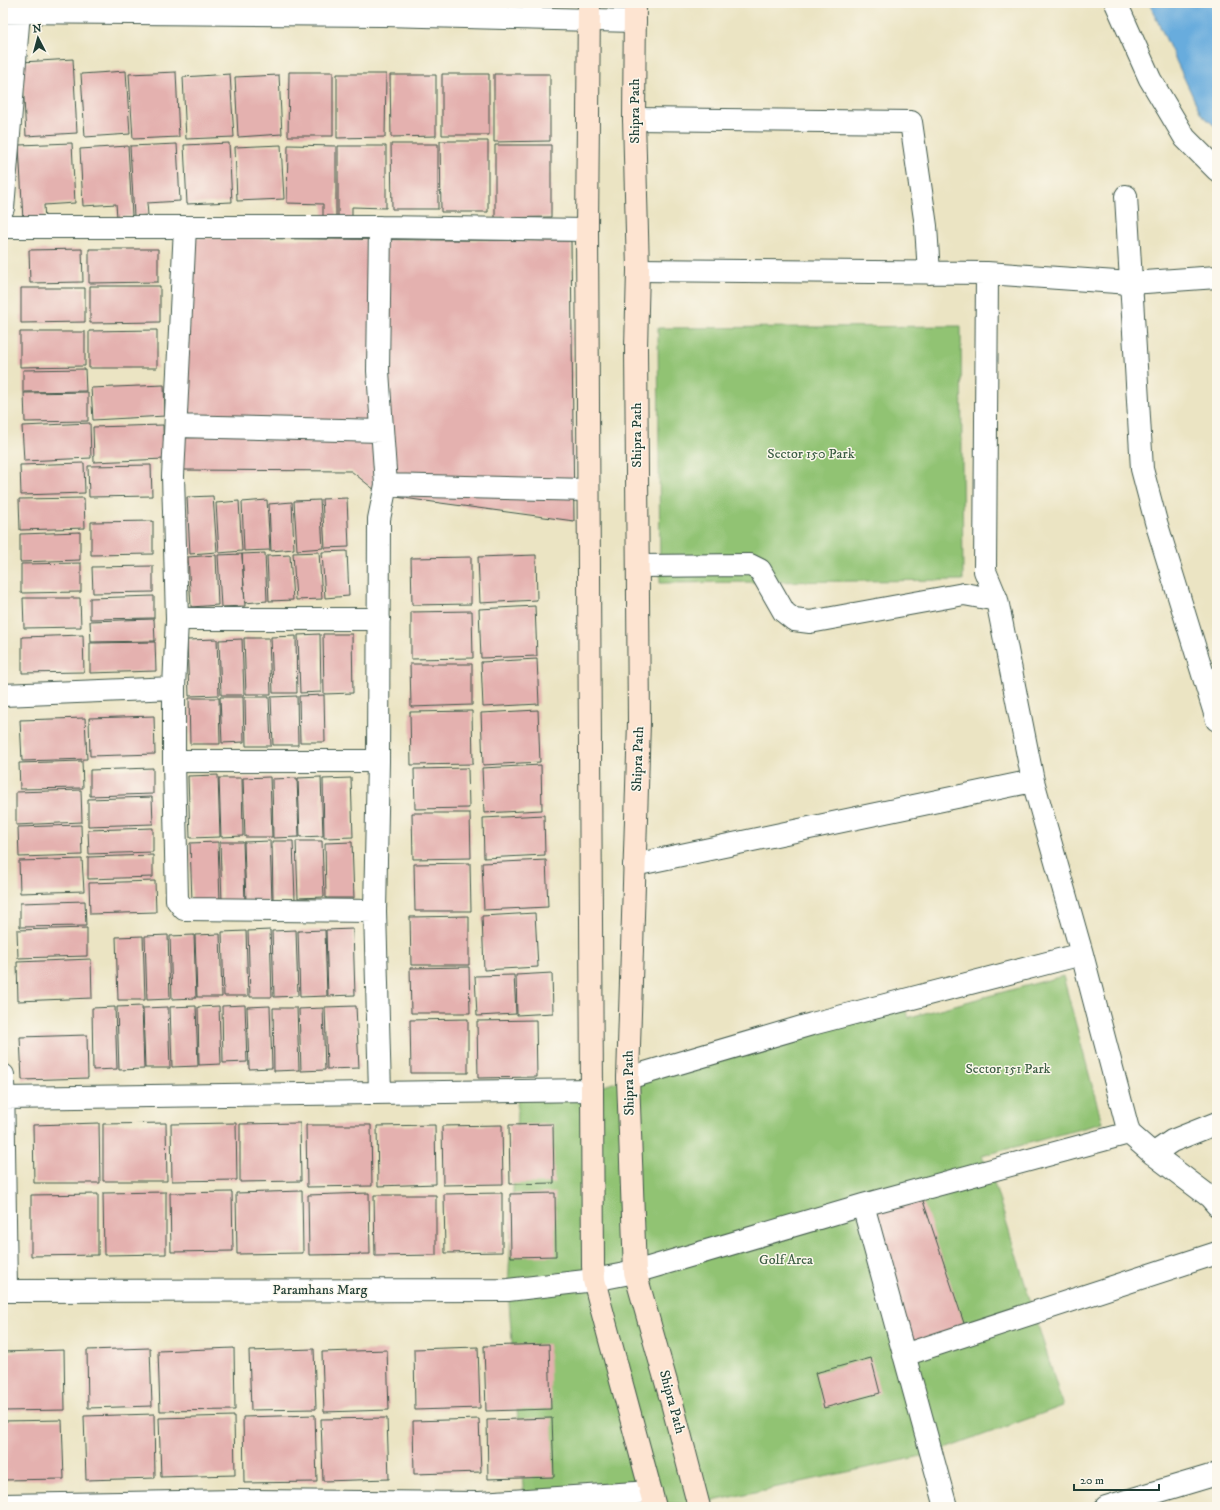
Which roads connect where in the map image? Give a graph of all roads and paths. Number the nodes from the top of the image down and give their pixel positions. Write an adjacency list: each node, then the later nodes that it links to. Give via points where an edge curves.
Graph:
1 (1116, 3): 7 (street, via 1150,79 1185,138)
2 (14, 9): 3 (street); 9 (street)
3 (383, 9): 4 (street)
4 (589, 11): 5 (street); 13 (street)
5 (635, 12): 6 (street, Shipra Path)
6 (634, 119): 14 (street, Shipra Path); 15 (street, via 911,122 926,226)
7 (1217, 170)
8 (1126, 196): 18 (street)
9 (3, 208)
10 (3, 227): 11 (street)
11 (185, 227): 12 (street); 19 (street)
12 (380, 227): 13 (street); 20 (street, via 378,371)
13 (587, 230): 22 (street)
14 (638, 270): 15 (street); 23 (street, Shipra Path)
15 (928, 273): 16 (street)
16 (987, 274): 18 (street); 24 (street, via 985,571)
17 (1217, 277): 18 (street)
18 (1131, 283): 29 (street, via 1142,469)
19 (176, 426): 20 (street); 25 (street, via 173,476)
20 (382, 431): 21 (street)
21 (386, 485): 22 (street); 26 (street, via 380,519)
22 (588, 490): 38 (street)
23 (638, 566): 24 (street, via 750,565 760,570 784,612 794,620 810,622 964,594); 33 (street, Shipra Path, via 639,722)
24 (997, 600): 32 (street)
25 (177, 619): 26 (street); 27 (street)
26 (379, 620): 31 (street)
27 (174, 688): 28 (street); 30 (street)
28 (3, 695)
29 (1217, 720)
30 (174, 761): 31 (street); 34 (street, via 177,900 184,909)
31 (378, 761): 34 (street)
32 (1033, 781): 33 (street); 35 (street)
33 (634, 865): 37 (street, Shipra Path)
34 (375, 911): 39 (street)
35 (1082, 954): 37 (street, via 812,1024); 42 (street)
36 (3, 1075): 40 (street)
37 (628, 1078): 47 (street, Shipra Path)
38 (592, 1090): 39 (street); 48 (street)
39 (380, 1092): 40 (street)
40 (3, 1098): 49 (street)
41 (1217, 1123): 43 (street, via 1172,1141)
42 (1129, 1133): 43 (street); 44 (street, Paramhans Marg)
43 (1152, 1154): 45 (street)
44 (863, 1205): 47 (street, Paramhans Marg); 50 (street)
45 (1217, 1205)
46 (1217, 1254): 50 (street)
47 (635, 1272): 48 (street, Paramhans Marg); 55 (street, Shipra Path)
48 (594, 1280): 49 (street, Paramhans Marg, via 508,1290); 52 (street)
49 (5, 1290)
50 (904, 1355): 56 (street)
51 (1217, 1474): 57 (street)
52 (653, 1499): 54 (street)
53 (3, 1505): 54 (street, via 238,1501)
54 (433, 1505)
55 (699, 1507)
56 (946, 1507)
57 (1106, 1507)

